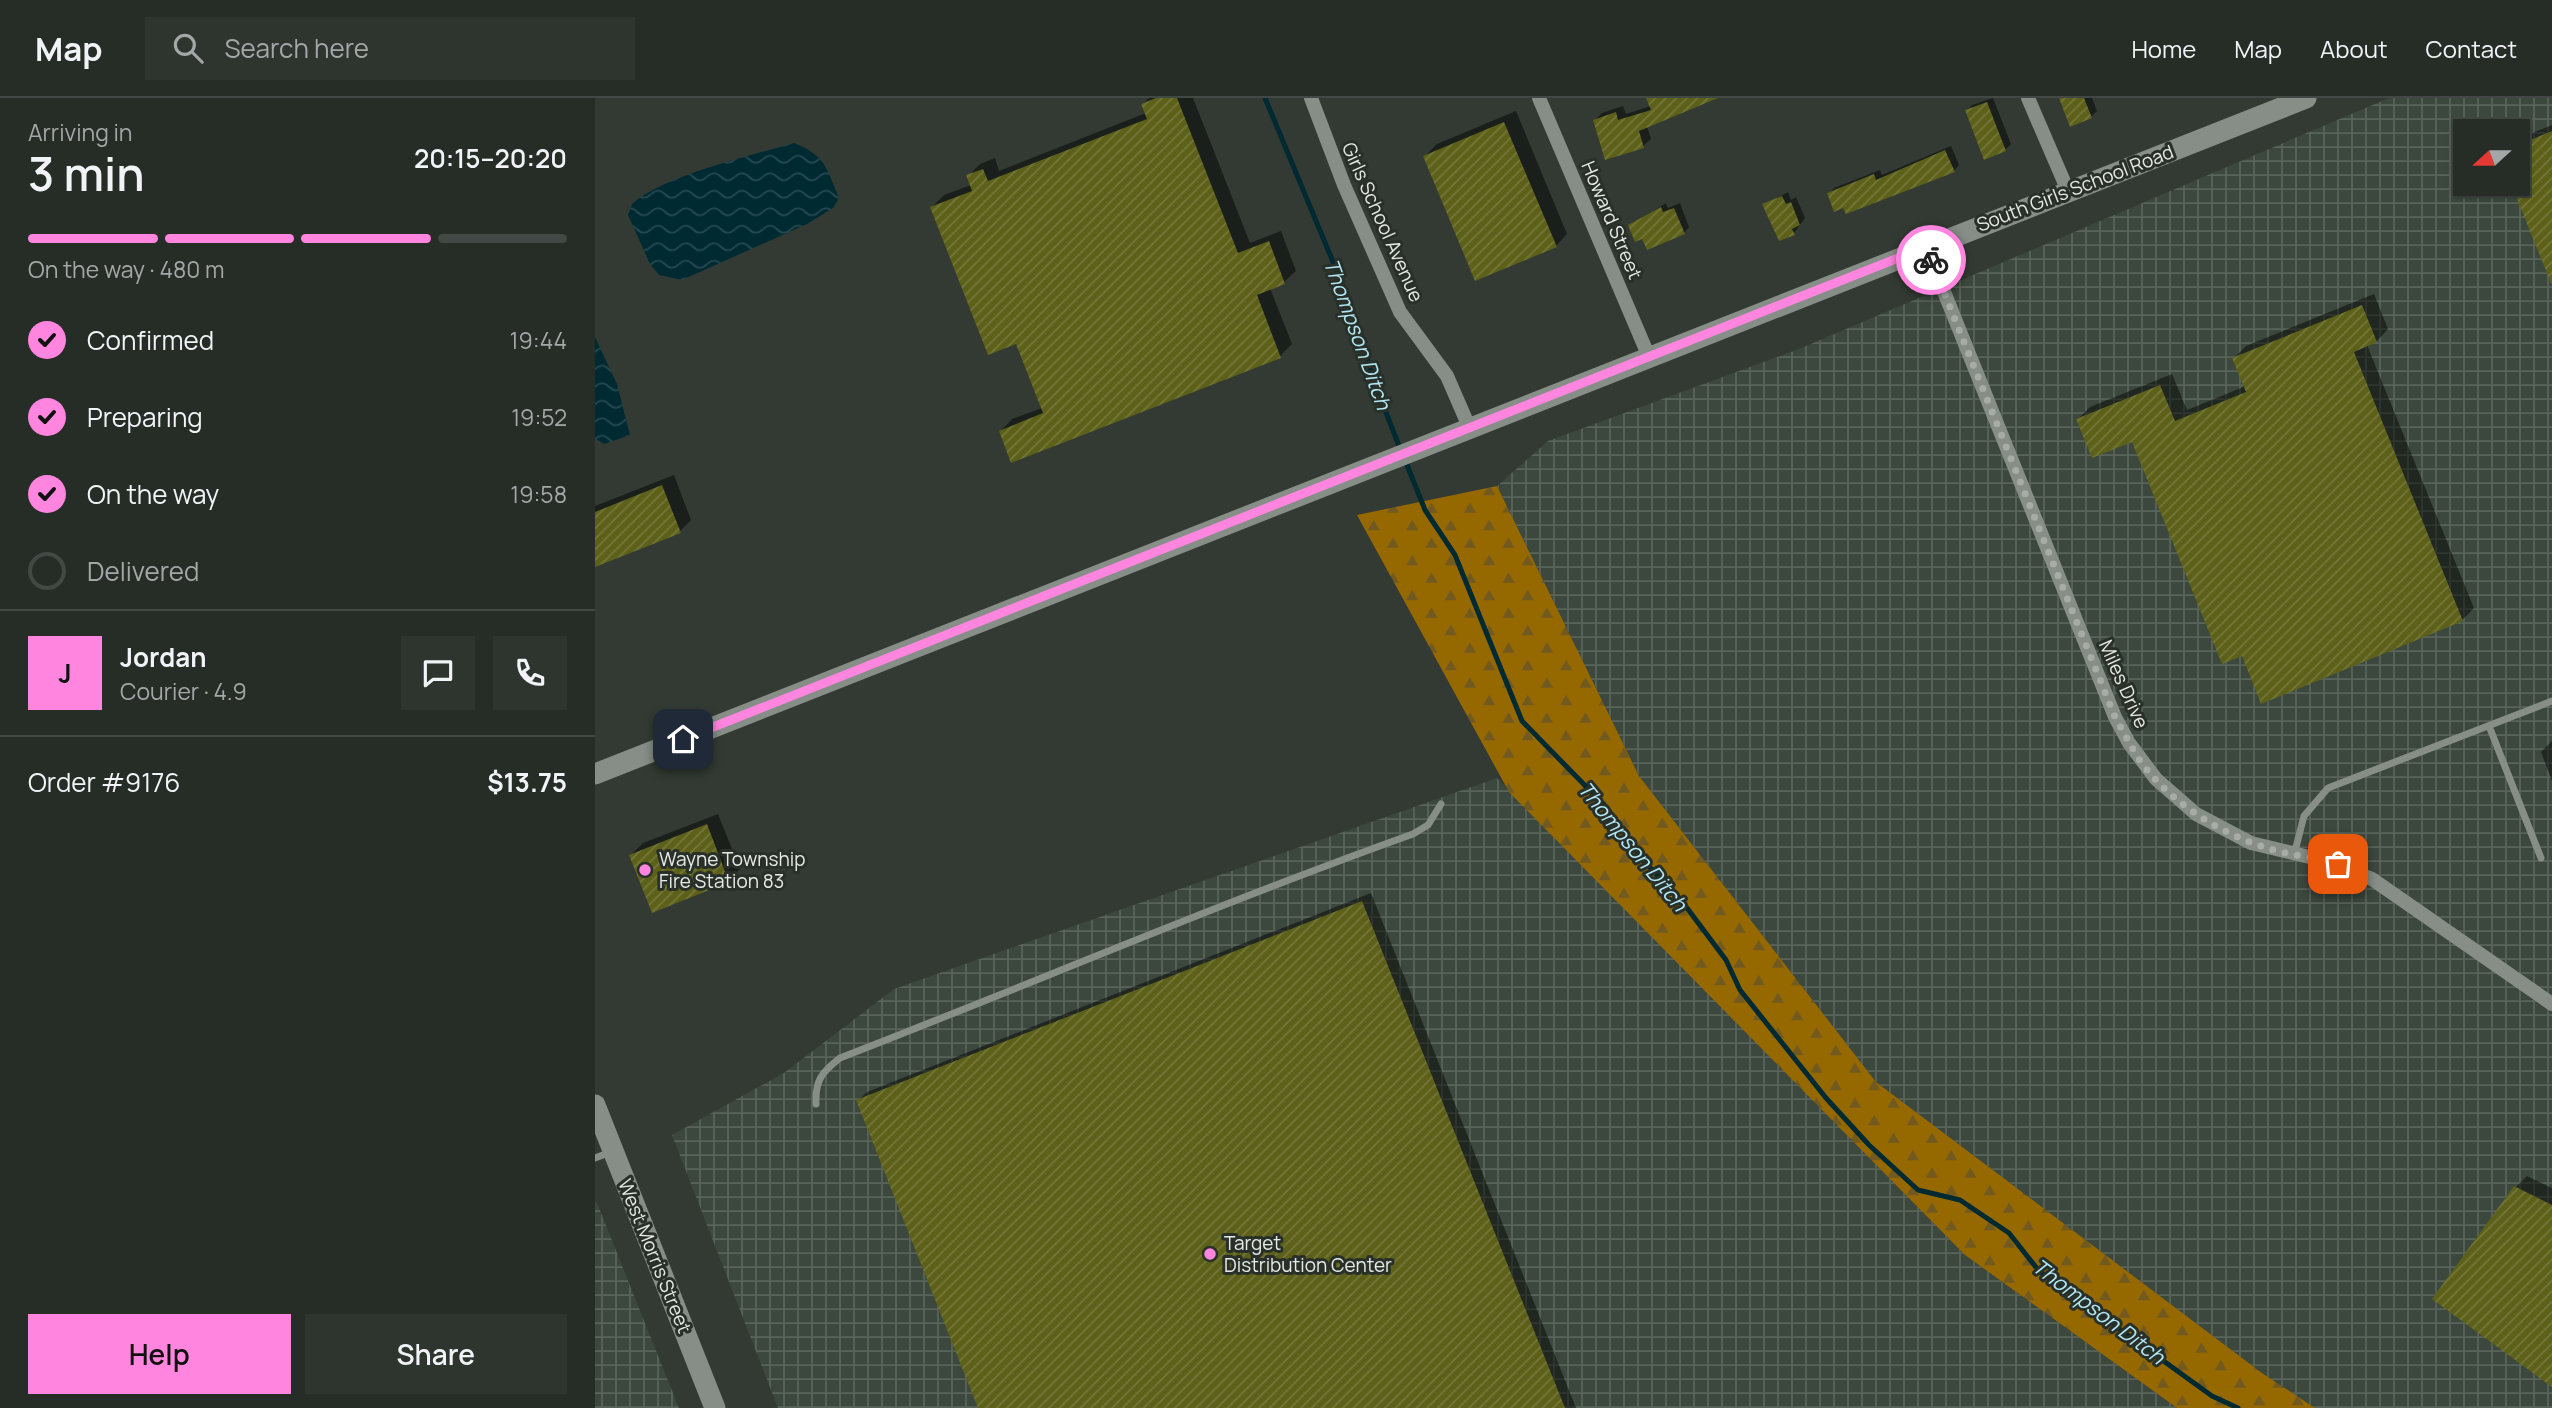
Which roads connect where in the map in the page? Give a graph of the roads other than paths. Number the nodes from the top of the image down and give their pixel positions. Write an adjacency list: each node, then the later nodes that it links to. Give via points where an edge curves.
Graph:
1 (1311, 98): 8 (street, Girls School Avenue, via 1400,312 1447,376)
2 (1539, 98): 7 (street, Howard Street)
3 (2028, 98): 5 (street)
4 (2306, 98): 5 (main road, South Girls School Road)
5 (2068, 191): 6 (main road, South Girls School Road)
6 (1926, 247): 7 (main road, South Girls School Road); 13 (street, Miles Drive, via 2129,743 2156,779 2196,814 2251,843)
7 (1649, 357): 8 (main road, South Girls School Road)
8 (1470, 429): 11 (main road, South Girls School Road)
9 (2552, 701): 10 (lane)
10 (2489, 726): 13 (lane, via 2328,788 2304,816); 14 (lane)
11 (595, 774)
12 (1441, 804): 16 (lane, via 1428,825 1413,834 840,1058 821,1072 815,1087)
13 (2294, 855): 15 (street, Miles Drive, via 2338,864 2380,883)
14 (2541, 858)
15 (2552, 1004)
16 (816, 1104)
17 (595, 1105): 18 (main road, West Morris Street)
18 (604, 1155): 19 (main road, West Morris Street)
19 (715, 1408)

